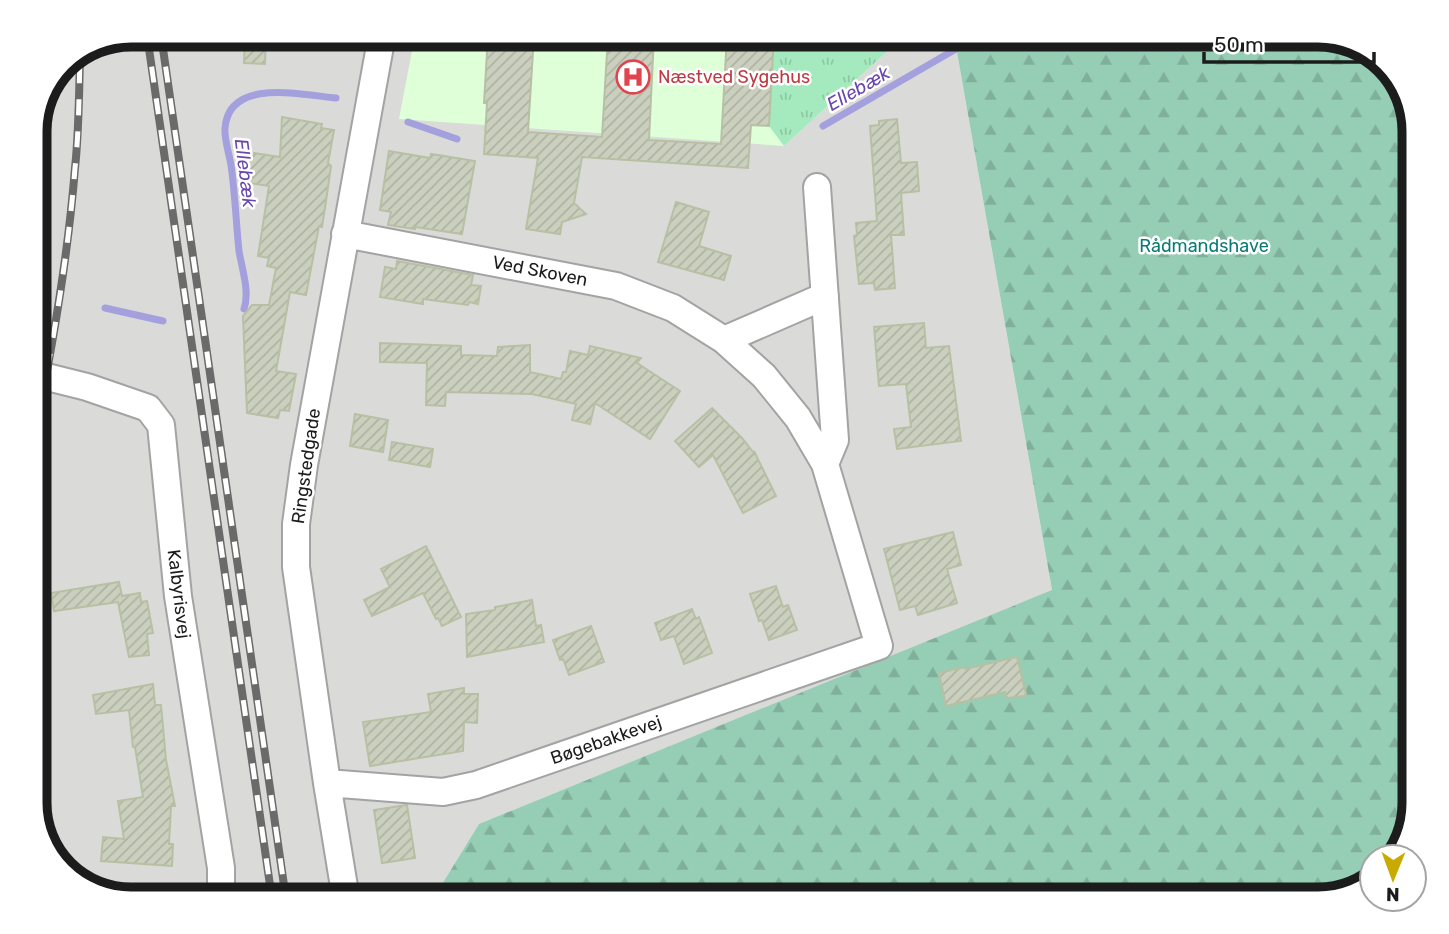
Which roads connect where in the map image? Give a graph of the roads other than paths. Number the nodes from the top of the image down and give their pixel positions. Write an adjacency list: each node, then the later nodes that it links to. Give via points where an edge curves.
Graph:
1 (380, 47): 3 (street, Ringstedgade)
2 (817, 187): 4 (street)
3 (345, 233): 5 (street, Ved Skoven, via 616,286 673,308); 9 (street, Ringstedgade, via 296,524 296,567)
4 (825, 296): 5 (street); 7 (street, via 835,440)
5 (724, 340): 7 (street, Ved Skoven, via 773,387)
6 (47, 377): 10 (street, Kalbyrisvej, via 148,408 160,425 178,596)
7 (825, 464): 8 (street, Ved Skoven)
8 (879, 646): 9 (street, Bøgebakkevej, via 476,785 443,792)
9 (327, 783): 11 (street, Ringstedgade)
10 (221, 887)
11 (344, 887)

